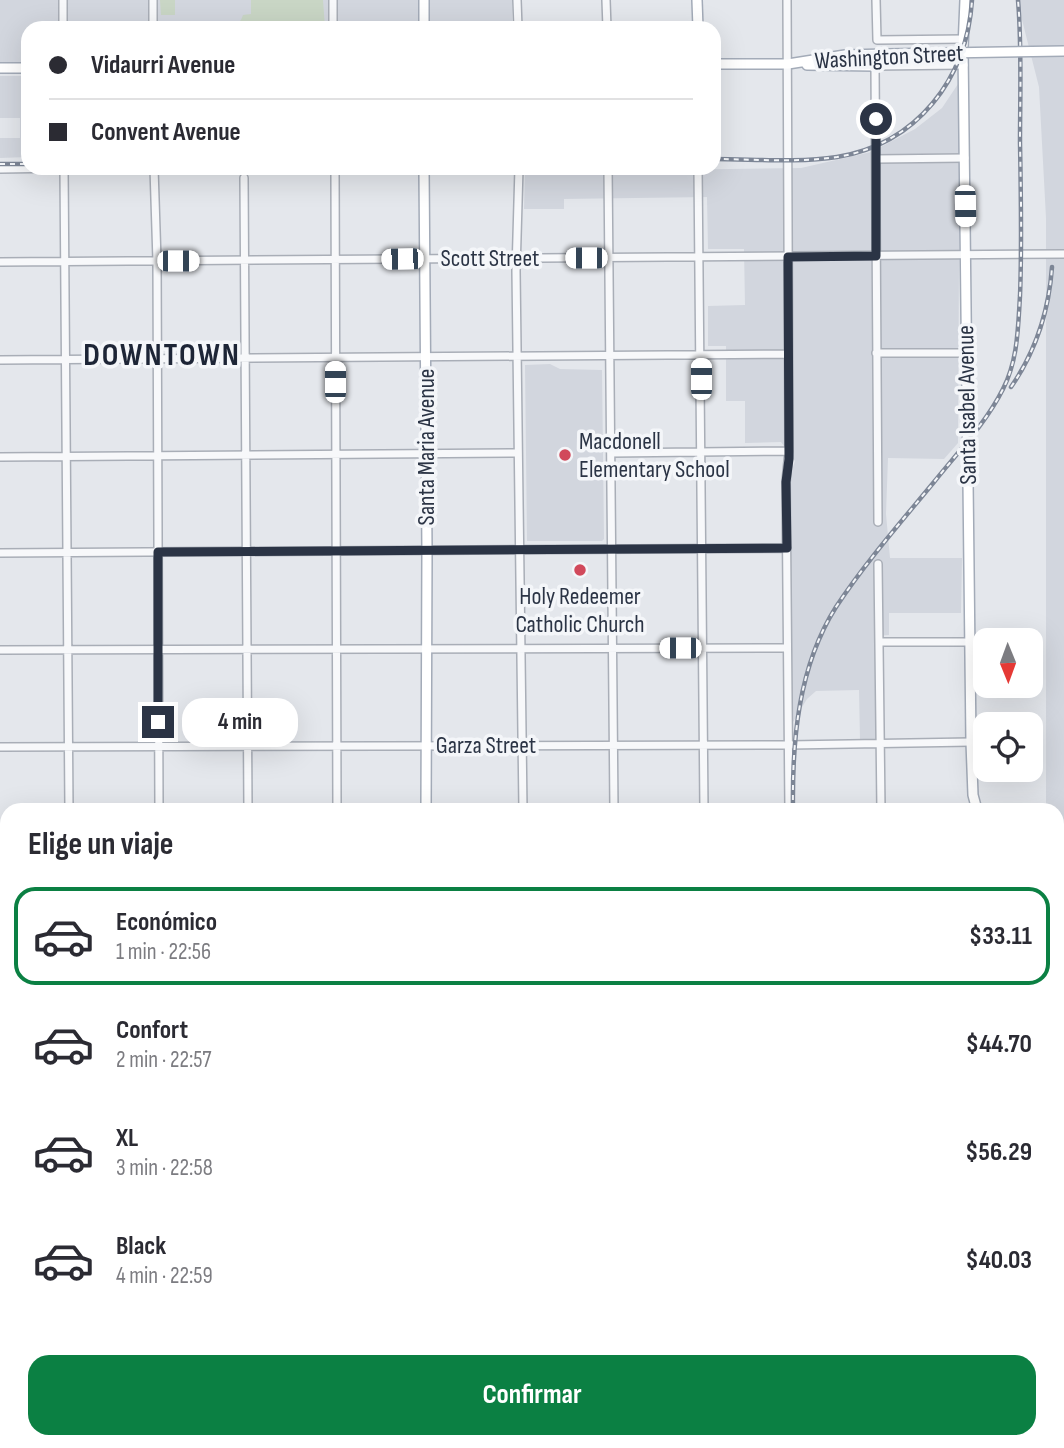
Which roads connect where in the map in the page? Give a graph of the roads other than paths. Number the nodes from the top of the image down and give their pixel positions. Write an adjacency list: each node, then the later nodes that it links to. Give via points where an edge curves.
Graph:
1 (62, 0): 11 (street)
2 (153, 0): 12 (street)
3 (333, 0): 13 (street)
4 (424, 0): 14 (main road)
5 (517, 0): 15 (street)
6 (606, 0): 16 (street)
7 (697, 0): 17 (main road)
8 (787, 0): 22 (street)
9 (877, 0): 19 (street, Washington Street, via 877,40)
10 (965, 0): 18 (main road, Santa Isabel Avenue)
11 (63, 21)
12 (153, 21)
13 (333, 21)
14 (424, 21)
15 (518, 21)
16 (607, 21)
17 (698, 21)
18 (964, 39): 19 (street, Washington Street); 24 (main road, Santa Isabel Avenue)
19 (933, 40): 23 (street)
20 (1064, 51): 22 (main road, Washington Street, bridge, via 845,55)
21 (721, 64): 22 (main road, Washington Street)
22 (788, 64): 25 (main road); 44 (street)
23 (933, 65): 24 (street, Washington Street); 25 (street, Washington Street)
24 (964, 65): 28 (main road, Santa Isabel Avenue)
25 (875, 66): 29 (street)
26 (0, 68): 27 (main road)
27 (21, 68)
28 (965, 158): 29 (street); 41 (main road, Santa Isabel Avenue)
29 (876, 159): 42 (street)
30 (0, 169): 31 (street)
31 (21, 169)
32 (64, 175): 52 (street)
33 (154, 175): 50 (street)
34 (335, 175): 49 (street)
35 (424, 175): 47 (main road, Santa Maria Avenue)
36 (519, 175): 45 (street)
37 (608, 175): 46 (street)
38 (698, 175): 43 (street)
39 (244, 177): 48 (street)
40 (1064, 254): 41 (street, Scott Street)
41 (966, 255): 42 (street, Scott Street); 54 (main road, Santa Isabel Avenue)
42 (876, 256): 44 (street, Scott Street); 53 (street)
43 (700, 257): 44 (street, Scott Street); 46 (street, Scott Street); 57 (street)
44 (788, 257): 55 (street)
45 (517, 258): 46 (street, Scott Street); 47 (street, Scott Street); 58 (street)
46 (609, 258): 56 (street)
47 (424, 259): 49 (street, Scott Street); 59 (main road, Santa Maria Avenue)
48 (244, 260): 49 (street, Scott Street); 50 (street, Scott Street); 60 (street)
49 (335, 260): 61 (street)
50 (157, 261): 52 (street, Scott Street); 62 (street)
51 (0, 262): 52 (street, Scott Street)
52 (65, 262): 64 (street)
53 (876, 353): 54 (street); 75 (street)
54 (966, 353): 88 (main road, Santa Isabel Avenue)
55 (788, 354): 57 (street); 71 (street)
56 (610, 355): 57 (street); 58 (street); 67 (street)
57 (701, 355): 65 (street)
58 (517, 356): 59 (street); 66 (street)
59 (425, 357): 61 (street); 69 (main road, Santa Maria Avenue)
60 (245, 358): 61 (street); 62 (street); 70 (street)
61 (335, 358): 68 (street)
62 (157, 359): 64 (street); 73 (street)
63 (0, 360): 64 (street)
64 (66, 360): 72 (street)
65 (701, 452): 67 (street); 71 (street); 78 (street)
66 (518, 453): 69 (street); 79 (street)
67 (611, 453): 77 (street)
68 (336, 454): 69 (street); 70 (street); 80 (street)
69 (426, 454): 81 (main road, Santa Maria Avenue)
70 (245, 455): 73 (street); 83 (street)
71 (789, 455): 76 (street)
72 (67, 456): 73 (street); 74 (street); 85 (street)
73 (157, 456): 82 (street)
74 (0, 457)
75 (878, 522)
76 (787, 548): 78 (street); 90 (street)
77 (612, 549): 78 (street); 79 (street); 93 (street)
78 (702, 549): 89 (street)
79 (520, 550): 81 (street); 92 (street)
80 (336, 551): 81 (street); 83 (street); 98 (street)
81 (427, 551): 91 (main road, Santa Maria Avenue)
82 (158, 552): 83 (street); 85 (street); 96 (street)
83 (246, 552): 97 (street)
84 (0, 553): 85 (street)
85 (68, 553): 95 (street)
86 (878, 564): 87 (street)
87 (880, 642): 88 (street); 100 (street)
88 (970, 642): 99 (main road, Santa Isabel Avenue)
89 (703, 648): 90 (street); 93 (street); 104 (street)
90 (787, 648): 105 (street)
91 (427, 649): 92 (street); 98 (street); 101 (main road, Santa Maria Avenue)
92 (521, 649): 93 (street); 102 (street)
93 (612, 649): 103 (street)
94 (0, 650): 95 (street)
95 (68, 650): 96 (street); 106 (street)
96 (158, 650): 97 (street); 107 (street)
97 (247, 650): 98 (street); 108 (street)
98 (336, 650): 109 (street)
99 (971, 742): 100 (street, Garza Street); 121 (main road, Santa Isabel Avenue)
100 (880, 743): 105 (street, Garza Street); 120 (street)
101 (426, 745): 102 (street, Garza Street); 109 (street, Garza Street); 115 (main road, Santa Maria Avenue)
102 (522, 745): 103 (street, Garza Street); 116 (street)
103 (613, 745): 104 (street, Garza Street); 117 (street)
104 (704, 745): 105 (street, Garza Street); 118 (street)
105 (789, 745): 119 (street)
106 (69, 746): 107 (street, Garza Street); 110 (street, Garza Street); 111 (street)
107 (159, 746): 108 (street, Garza Street); 112 (street)
108 (247, 746): 109 (street, Garza Street); 113 (street)
109 (337, 746): 114 (street)
110 (0, 747)
111 (69, 803)
112 (159, 803)
113 (248, 803)
114 (337, 803)
115 (426, 803)
116 (523, 803)
117 (614, 803)
118 (704, 803)
119 (789, 803)
120 (881, 803)
121 (975, 803)

